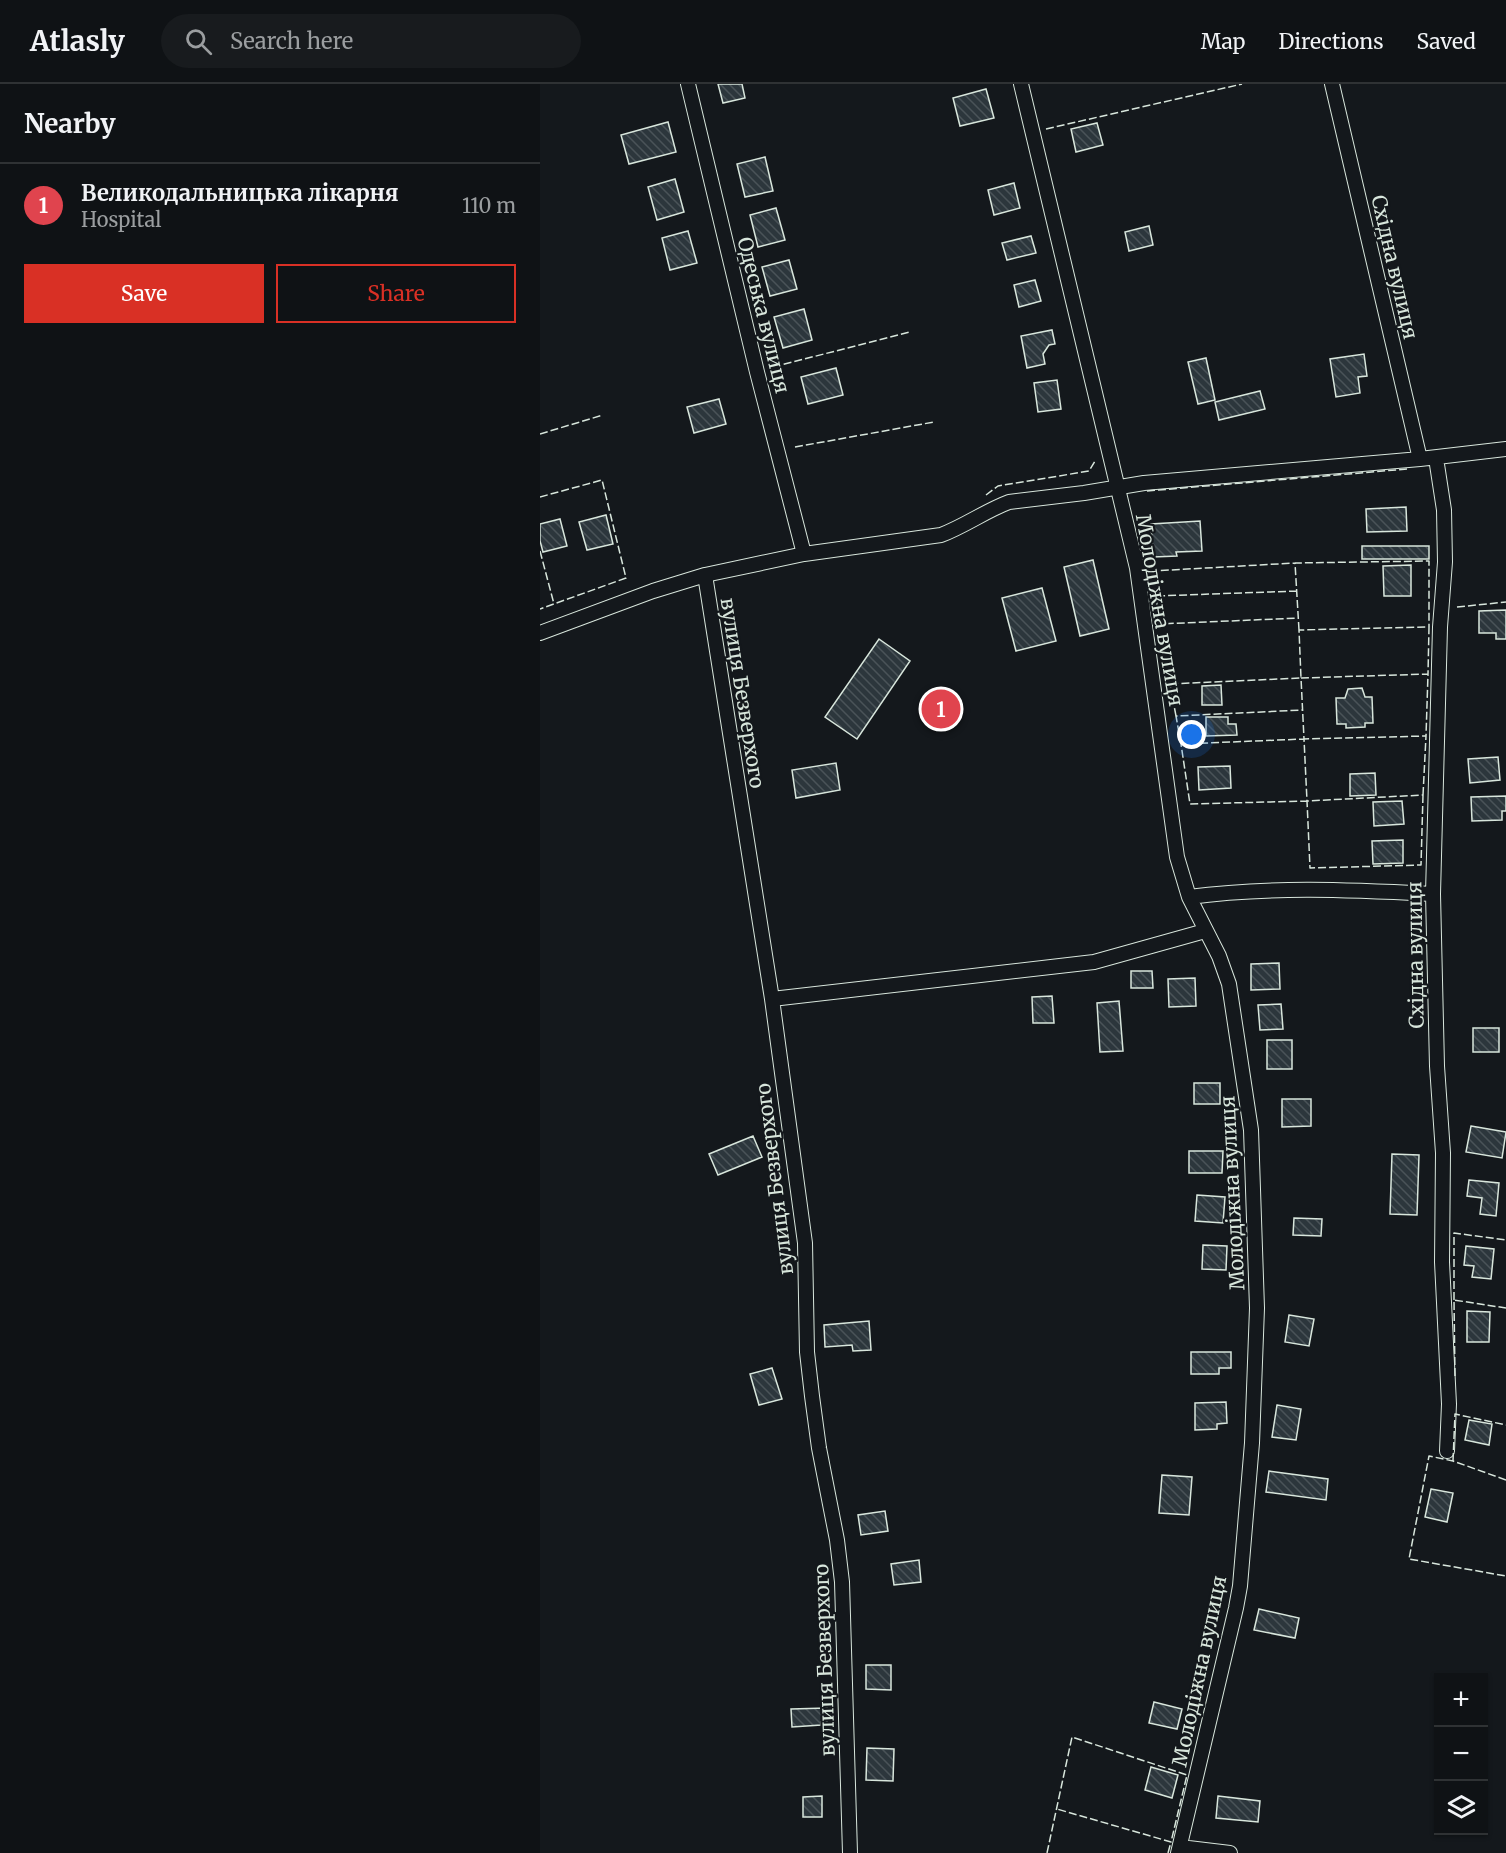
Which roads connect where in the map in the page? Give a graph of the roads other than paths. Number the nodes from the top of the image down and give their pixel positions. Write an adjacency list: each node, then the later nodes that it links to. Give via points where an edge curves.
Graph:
1 (688, 84): 8 (street, Одеська вулиця)
2 (1021, 84): 7 (street, Молодіжна вулиця)
3 (1332, 84): 6 (street, Східна вулиця)
4 (1506, 449): 5 (street)
5 (1436, 458): 6 (street); 11 (street, Східна вулиця, via 1444,510 1445,562)
6 (1420, 459): 7 (street)
7 (1117, 486): 8 (street, via 1084,494 1009,502 941,535); 12 (street, Молодіжна вулиця, via 1137,568 1177,857)
8 (804, 554): 9 (street)
9 (705, 575): 10 (street); 14 (street, вулиця Безверхого)
10 (540, 633)
11 (1433, 894): 12 (street, via 1255,890); 15 (street, Східна вулиця, via 1443,1153)
12 (1189, 897): 13 (street, Молодіжна вулиця)
13 (1205, 931): 14 (street, via 1094,962); 16 (street, Молодіжна вулиця, via 1229,984 1250,1114 1257,1329 1252,1443 1236,1608)
14 (772, 999): 17 (street, вулиця Безверхого, via 805,1243 812,1396 840,1560)
15 (1447, 1451)
16 (1179, 1850): 18 (street)
17 (850, 1853)
18 (1230, 1853)

